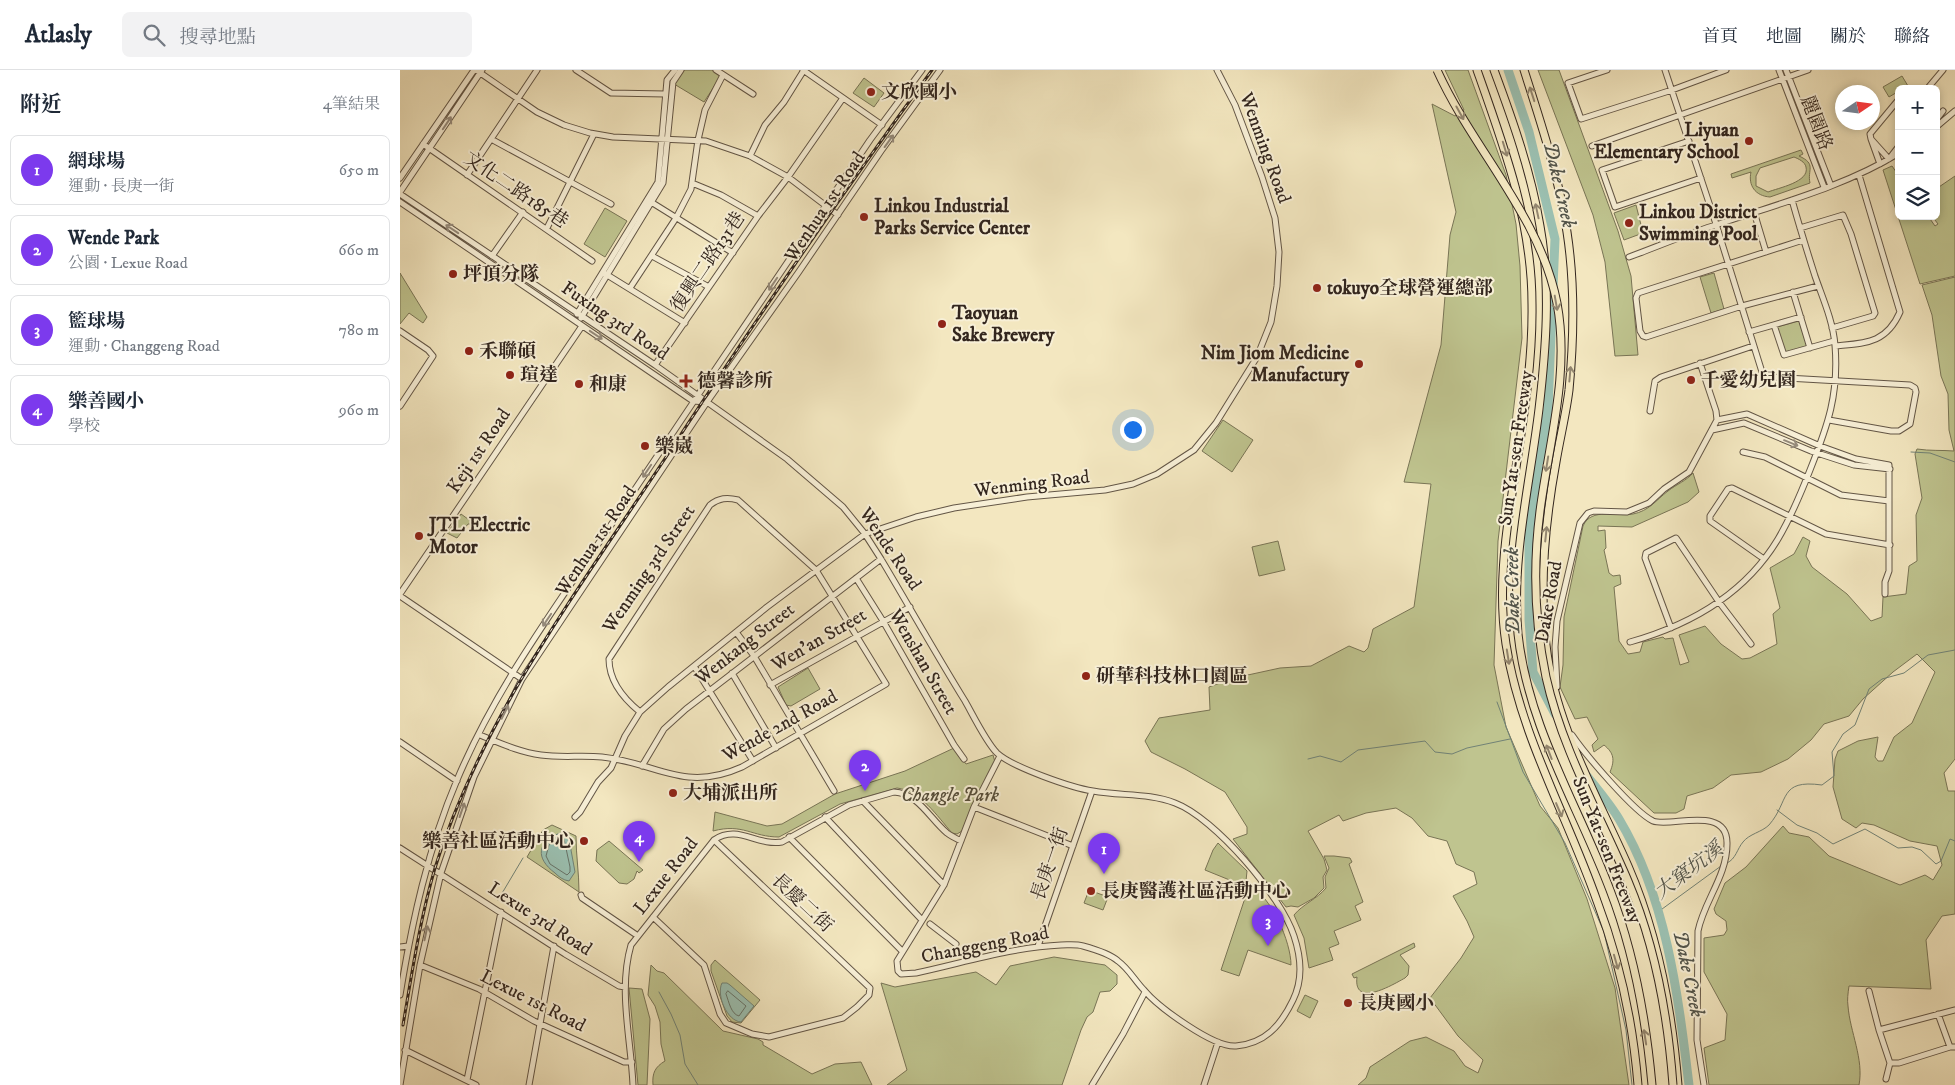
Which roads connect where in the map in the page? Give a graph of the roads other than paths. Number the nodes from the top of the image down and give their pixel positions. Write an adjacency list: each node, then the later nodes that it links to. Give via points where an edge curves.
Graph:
1 (537, 70): 29 (street)
2 (576, 70): 26 (street, via 611,94)
3 (675, 70): 26 (street, via 667,80)
4 (681, 70): 39 (street, via 673,82)
5 (716, 70): 22 (street)
6 (804, 70): 28 (street); 49 (street, via 765,125)
7 (922, 70): 36 (street, Wenhua 1st Road)
8 (940, 70): 69 (street, Wenhua 1st Road, one-way to 8)
9 (1217, 70): 122 (street, Wenming Road, via 1235,105 1262,177 1275,218 1279,252 1271,322 1257,357 1216,423 1194,450 1158,474 1133,484 954,508)
10 (1437, 70): 209 (highway, one-way to 209, bridge, via 1462,118 1539,245 1553,285 1560,330 1561,376 1537,536 1539,636 1562,732 1629,883 1648,940 1661,999)
11 (1477, 70): 207 (highway, Sun Yat-sen Freeway, one-way to 207, via 1514,179 1525,226 1532,304 1528,372 1504,568 1503,603 1511,676 1522,715 1607,931 1624,989)
12 (1524, 70): 210 (highway, one-way to 12, bridge, via 1667,998 1654,938 1628,867 1567,730 1548,661 1544,552 1569,390 1572,301 1569,249 1560,197)
13 (1606, 70): 25 (street, via 1568,83 1581,119)
14 (1665, 70): 25 (street)
15 (1726, 70): 25 (street)
16 (1779, 70): 23 (street, 麗園路)
17 (1786, 70): 23 (street, 麗園路)
18 (1808, 70): 23 (street)
19 (1943, 70): 24 (street)
20 (478, 71): 29 (street); 43 (street); 45 (street, one-way to 20)
21 (1494, 71): 208 (highway, Sun Yat-sen Freeway, one-way to 21, via 1636,979 1623,930 1610,890 1548,750 1524,670 1518,633 1521,528 1544,369 1546,282 1530,178)
22 (723, 75): 27 (street); 41 (street, via 705,110)
23 (1786, 78): 34 (street); 59 (street, 麗園路); 60 (street, 麗園路)
24 (1930, 85)
25 (1672, 90): 34 (street)
26 (665, 94): 39 (street)
27 (752, 94)
28 (843, 98): 36 (street); 54 (street, 復興二路131巷)
29 (517, 99): 37 (street, via 558,122); 38 (street)
30 (1895, 104): 40 (street, via 1870,134)
31 (1943, 111): 33 (street)
32 (1955, 111): 35 (street)
33 (1940, 115)
34 (1680, 116): 42 (street); 44 (street)
35 (1940, 124)
36 (882, 125): 66 (street, Wenhua 1st Road)
37 (594, 134): 39 (street); 57 (street)
38 (491, 139): 52 (street); 57 (street)
39 (664, 139): 41 (street); 48 (street)
40 (1871, 139): 50 (street); 51 (street)
41 (698, 140): 49 (street); 58 (street)
42 (1689, 141): 56 (street); 56 (street, via 1602,170 1615,207)
43 (423, 144): 45 (street, 文化二路185巷); 55 (street)
44 (1592, 146)
45 (429, 149): 52 (street, 文化二路185巷); 61 (street)
46 (1895, 151): 50 (street)
47 (1895, 155): 50 (street)
48 (663, 156): 64 (street, via 663,183); 83 (street, via 658,182)
49 (750, 156): 54 (street)
50 (1889, 159): 51 (street)
51 (1880, 164): 53 (street)
52 (467, 175): 67 (street, 文化二路185巷)
53 (1859, 175): 59 (street); 99 (street, via 1900,312 1896,322 1885,333 1868,343)
54 (788, 176): 66 (street); 70 (street, 復興二路131巷)
55 (400, 178)
56 (1701, 178): 72 (street)
57 (570, 183): 65 (street); 73 (street)
58 (692, 183): 70 (street); 71 (street)
59 (1831, 186): 60 (street)
60 (1824, 187): 62 (street)
61 (400, 193): 78 (street, Fuxing 3rd Road, one-way to 61)
62 (1792, 200): 68 (street); 74 (street)
63 (400, 202): 87 (street, Fuxing 3rd Road)
64 (651, 202): 71 (street); 83 (street)
65 (611, 204)
66 (826, 206): 69 (street); 105 (street, Wenhua 1st Road, one-way to 105)
67 (523, 212): 73 (street, 文化二路185巷); 78 (street)
68 (1754, 212): 72 (street); 76 (street)
69 (838, 215): 107 (street, Wenhua 1st Road)
70 (758, 216): 77 (street, 復興二路131巷)
71 (676, 218): 77 (street); 79 (street)
72 (1716, 224): 80 (street); 82 (street)
73 (547, 228): 81 (street, 文化二路185巷)
74 (1800, 228): 75 (street); 96 (street, via 1843,215 1862,265 1874,316)
75 (1803, 240): 76 (street); 85 (street)
76 (1766, 252): 82 (street)
77 (733, 253): 86 (street, 復興二路131巷)
78 (492, 256): 84 (street, Fuxing 3rd Road)
79 (652, 256): 86 (street); 88 (street)
80 (1630, 257)
81 (592, 260)
82 (1728, 265): 90 (street); 90 (street, via 1638,293 1640,331 1646,337)
83 (604, 273): 88 (street); 91 (street)
84 (531, 282): 87 (street); 91 (street, Fuxing 3rd Road)
85 (1818, 286): 89 (street); 96 (street)
86 (709, 287): 93 (street, 復興二路131巷)
87 (527, 288): 95 (street, Fuxing 3rd Road)
88 (630, 288): 93 (street)
89 (1793, 292): 90 (street); 92 (street)
90 (1742, 306): 98 (street)
91 (578, 315): 95 (street); 103 (street, Fuxing 3rd Road)
92 (1801, 318): 94 (street); 101 (street)
93 (685, 323): 103 (street, 復興二路131巷)
94 (1774, 325): 98 (street); 101 (street, via 1784,356)
95 (582, 326): 106 (street, Fuxing 3rd Road, one-way to 106); 129 (street, Keji 1st Road)
96 (1832, 328): 99 (street)
97 (400, 331): 108 (street, via 433,356)
98 (1749, 332): 100 (street)
99 (1834, 343): 101 (street); 104 (street)
100 (1753, 346): 102 (street); 104 (street, via 1762,372 1770,377)
101 (1810, 348)
102 (1700, 363): 109 (street, via 1655,380); 110 (street)
103 (655, 365): 105 (street, Fuxing 3rd Road)
104 (1835, 381): 111 (street); 111 (street, via 1910,385 1916,392 1910,424 1899,431)
105 (697, 396): 106 (street, Wenhua 1st Road); 107 (street, Fuxing 3rd Road)
106 (693, 401): 107 (street, Fuxing 3rd Road); 141 (street, Wenhua 1st Road, one-way to 141)
107 (707, 402): 122 (street, Wende Road, via 802,471 842,507); 143 (street, Wenhua 1st Road)
108 (400, 406)
109 (1650, 411)
110 (1717, 420): 112 (street, via 1743,414); 113 (street, Dake Road)
111 (1829, 420): 115 (street)
112 (1765, 423): 114 (street); 115 (street)
113 (1712, 430): 114 (street, via 1742,423); 211 (street, Dake Road, via 1689,472 1649,503 1627,512 1594,511 1584,517 1577,531 1558,621 1556,660 1558,700 1568,729 1619,790 1654,821 1694,819 1724,831 1728,843 1722,871 1702,913 1698,931 1697,1040)
114 (1761, 431): 117 (street, one-way to 117)
115 (1820, 446): 117 (street); 118 (street)
116 (1743, 452): 119 (street, via 1765,457)
117 (1817, 452): 118 (street); 119 (street)
118 (1836, 455): 120 (street, via 1854,465 1890,469)
119 (1806, 478): 120 (street, via 1841,495); 121 (street)
120 (1889, 501): 123 (street)
121 (1790, 515): 123 (street, via 1826,534); 125 (street); 125 (street, via 1732,488 1728,489 1710,516 1710,521)
122 (865, 534): 124 (street, Wende Road); 126 (street, Wenming Road)
123 (1890, 545): 128 (street)
124 (881, 559): 127 (street, Wenkang Street); 132 (street, Wende Road)
125 (1764, 559): 131 (street)
126 (816, 570): 130 (street); 135 (street, Wenming Road); 146 (street, Wenming 3rd Street, via 738,500 724,498 710,505 609,659 609,668 621,694)
127 (856, 578): 130 (street, Wenkang Street); 133 (street, Wenshan Street)
128 (1885, 594)
129 (400, 595): 141 (street)
130 (831, 597): 136 (street); 139 (street, Wenkang Street)
131 (1719, 602): 134 (street); 134 (street, via 1676,538 1646,553 1645,558); 138 (street)
132 (910, 607): 133 (street, Wen'an Street); 152 (street, Wende Road)
133 (883, 621): 136 (street, Wen'an Street); 154 (street, Wenshan Street)
134 (1671, 628): 137 (street)
135 (736, 632): 139 (street); 140 (street, Wenming Road)
136 (856, 637): 144 (street, Wen'an Street); 148 (street, Wende 2nd Road, via 886,684)
137 (1630, 642)
138 (1751, 644)
139 (754, 656): 142 (street, Wenkang Street); 144 (street)
140 (694, 666): 145 (street); 146 (street, Wenming Road)
141 (512, 672): 143 (street); 147 (street, Wenhua 1st Road)
142 (732, 673): 145 (street, Wenkang Street); 151 (street)
143 (522, 679): 149 (street, Wenhua 1st Road, one-way to 143)
144 (770, 685): 148 (street)
145 (710, 691): 155 (street); 156 (street, Wenkang Street, via 664,729)
146 (640, 712): 153 (street, Wenming Road, via 624,736)
147 (480, 734): 149 (street, Wende 2nd Road); 157 (street, Wenhua 1st Road)
148 (800, 734): 151 (street, Wende 2nd Road); 158 (street)
149 (492, 740): 153 (street, Wende 2nd Road, via 535,754); 170 (street, Wenhua 1st Road, one-way to 149, via 463,805)
150 (400, 742): 157 (street)
151 (776, 748): 155 (street, Wende 2nd Road)
152 (1000, 756): 159 (street, Changgeng Road, via 1040,776); 161 (street, Changgeng Road)
153 (615, 759): 156 (street, Wende 2nd Road); 162 (street, Wenming Road)
154 (964, 759)
155 (753, 760): 156 (street, Wende 2nd Road, via 728,773 698,778 675,776)
156 (642, 766)
157 (456, 781): 169 (street, Wenhua 1st Road)
158 (834, 791)
159 (1092, 791): 167 (street, 長庚一街); 194 (street, Changgeng Road, via 1152,797 1174,802 1192,811 1234,847 1284,914 1299,954 1300,971 1296,993 1284,1018 1265,1037 1247,1044 1233,1047)
160 (863, 801): 163 (street, Lexue Road); 166 (street, Lexue Road, via 894,792 908,795); 171 (street)
161 (974, 807): 166 (street, Changgeng Road); 167 (street)
162 (575, 817)
163 (825, 817): 164 (street, Lexue Road); 175 (street)
164 (790, 838): 165 (street, Lexue Road, via 769,842 730,833); 183 (street)
165 (714, 840): 174 (street, Lexue Road); 174 (street, 長慶二街, via 870,988 868,995 843,1018 769,1037 752,1034 726,1023 704,965)
166 (961, 842): 171 (street, Changgeng Road)
167 (1073, 846): 181 (street, 長庚一街)
168 (400, 848): 169 (street, Lexue 3rd Road)
169 (427, 867): 170 (street, Lexue 3rd Road); 179 (street, Wenhua 1st Road)
170 (441, 872): 173 (street, Lexue 3rd Road); 184 (street, Wenhua 1st Road, one-way to 170)
171 (944, 885): 175 (street, Changgeng Road)
172 (581, 895): 177 (street)
173 (501, 912): 180 (street, Lexue 3rd Road); 188 (street)
174 (653, 917): 177 (street, Lexue Road)
175 (922, 920): 183 (street, Changgeng Road)
176 (930, 924): 178 (street)
177 (638, 936): 185 (street, Lexue Road, via 627,960)
178 (956, 944)
179 (408, 946): 182 (street); 189 (street, Wenhua 1st Road)
180 (554, 946): 185 (street, Lexue 3rd Road, via 619,986); 192 (street)
181 (1038, 946): 183 (street, Changgeng Road, via 907,974 901,974 897,967); 187 (street, Changgeng Road, via 1080,944 1117,960)
182 (400, 947)
183 (902, 951)
184 (420, 965): 188 (street, Lexue 1st Road); 196 (street, Wenhua 1st Road)
185 (625, 986): 197 (street, Lexue Road)
186 (1869, 991): 193 (street)
187 (1145, 992): 194 (street, Changgeng Road, via 1180,1022); 205 (street)
188 (485, 993): 192 (street, Lexue 1st Road); 200 (street)
189 (400, 995)
190 (1955, 1010): 191 (street)
191 (1938, 1014): 193 (street); 195 (street)
192 (540, 1024): 197 (street, Lexue 1st Road, via 624,1062); 203 (street)
193 (1879, 1030): 198 (street)
194 (1218, 1042): 206 (street)
195 (1952, 1047): 198 (street)
196 (405, 1050): 200 (street); 201 (street, Wenhua 1st Road)
197 (632, 1062): 204 (street, Lexue Road)
198 (1890, 1063): 199 (street)
199 (1886, 1079)
200 (467, 1080): 202 (street)
201 (400, 1085)
202 (476, 1085)
203 (529, 1085)
204 (633, 1085)
205 (1092, 1085)
206 (1204, 1085)
207 (1638, 1085)
208 (1652, 1085)
209 (1673, 1085)
210 (1678, 1085)
211 (1704, 1085)

